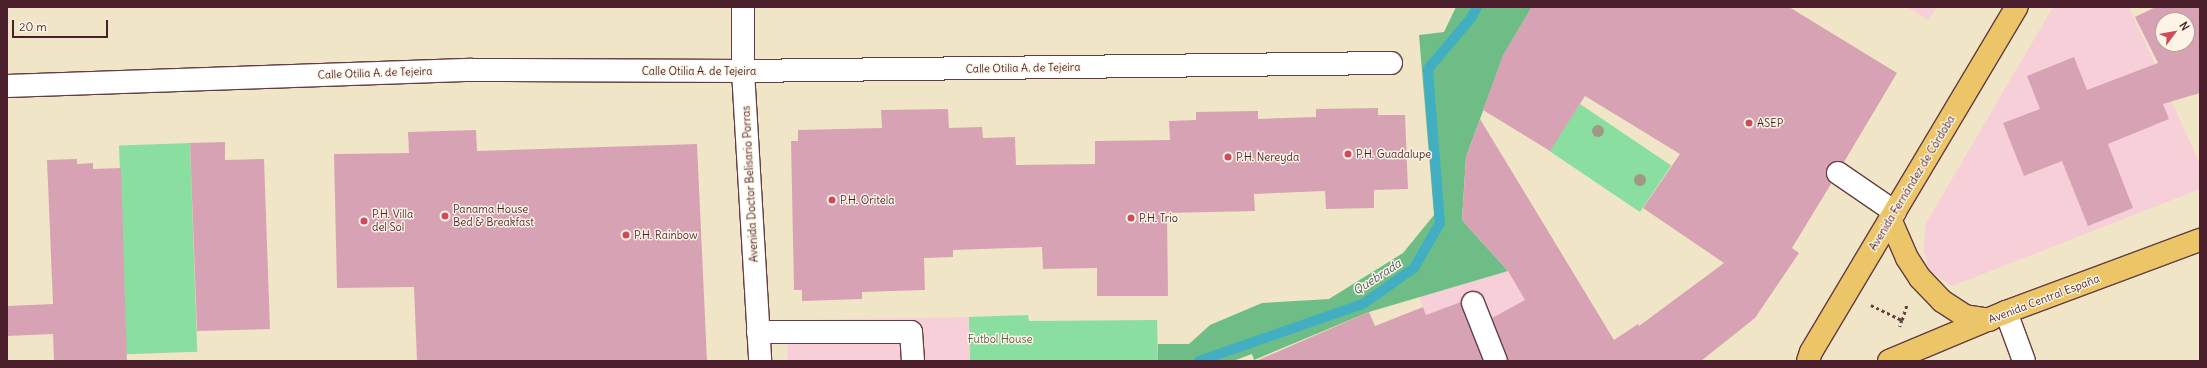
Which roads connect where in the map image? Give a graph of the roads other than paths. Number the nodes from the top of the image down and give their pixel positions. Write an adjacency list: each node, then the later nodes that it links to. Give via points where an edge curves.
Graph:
1 (743, 7): 4 (street, Avenida Doctor Belisario Porras)
2 (2017, 7): 7 (main road, Avenida Fernández de Córdoba)
3 (1390, 63): 4 (street, Calle Otilia A. de Tejeira)
4 (743, 71): 5 (street, Calle Otilia A. de Tejeira, via 472,70); 11 (street, Avenida Doctor Belisario Porras)
5 (7, 86)
6 (1838, 173): 7 (street)
7 (1893, 216): 10 (main road, via 1907,258 1920,278 1942,301 1965,316); 16 (main road, Avenida Fernández de Córdoba)
8 (2200, 240): 10 (main road, Avenida Central España)
9 (1473, 303): 15 (street)
10 (1998, 316): 12 (main road, Avenida Central España); 17 (street)
11 (758, 332): 13 (street, Avenida Doctor Belisario Porras); 14 (street, via 911,332)
12 (1896, 358)
13 (760, 361)
14 (913, 361)
15 (1496, 361)
16 (1808, 361)
17 (2024, 361)

